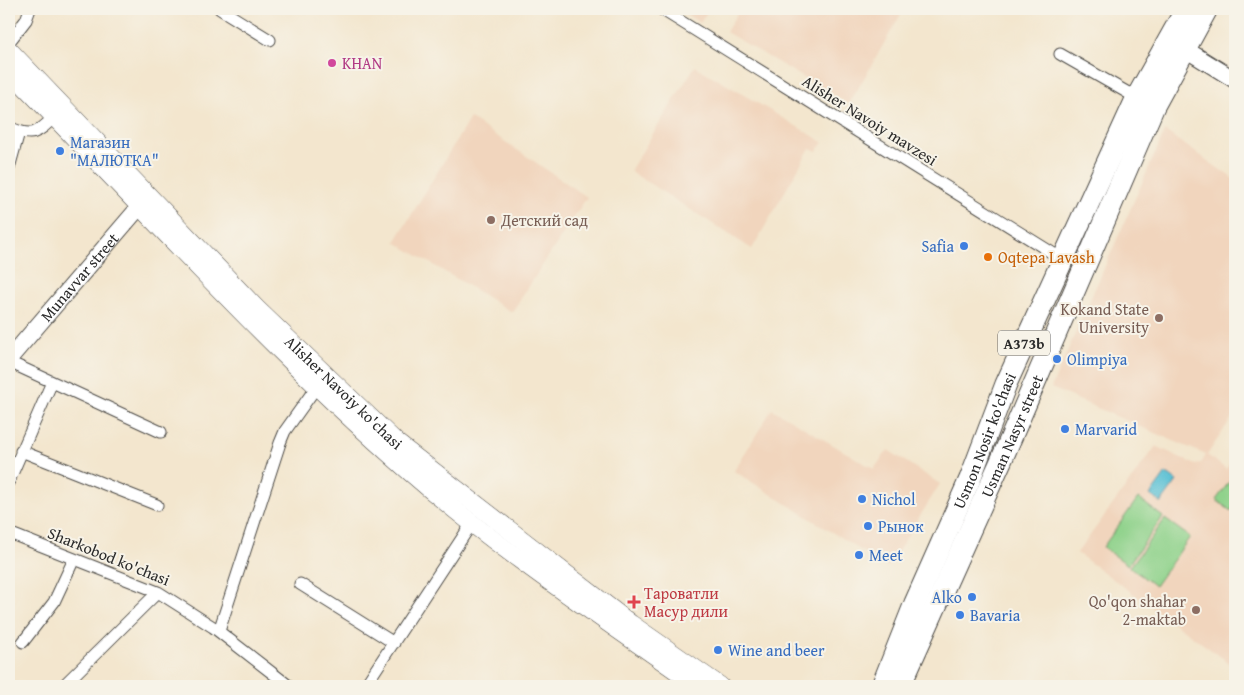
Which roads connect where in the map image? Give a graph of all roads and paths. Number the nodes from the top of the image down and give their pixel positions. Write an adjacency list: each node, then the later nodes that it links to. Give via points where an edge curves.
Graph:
1 (30, 9): 7 (street, via 26,20)
2 (220, 9): 6 (street)
3 (661, 9): 18 (street, Alisher Navoiy mavzesi)
4 (1186, 9): 13 (highway, Usmon Nosir ko'chasi / A373b)
5 (1208, 9): 8 (highway, A373b)
6 (270, 40)
7 (9, 42)
8 (1185, 49): 12 (main road); 40 (highway, Usman Nasyr street / A373b, via 1154,106)
9 (9, 50): 17 (main road, Alisher Navoiy ko'chasi)
10 (1060, 54): 13 (street)
11 (9, 70): 14 (main road, Alisher Navoiy ko'chasi)
12 (1235, 80)
13 (1137, 98): 18 (highway, Usmon Nosir ko'chasi / A373b)
14 (54, 117): 15 (street, via 33,134); 17 (main road, Alisher Navoiy ko'chasi)
15 (14, 129): 16 (street)
16 (9, 168)
17 (144, 202): 19 (main road, Munavvar street); 21 (main road, Alisher Navoiy ko'chasi, via 273,346); 38 (main road, Alisher Navoiy ko'chasi, via 397,443 631,624)
18 (1062, 258): 39 (highway, Usmon Nosir ko'chasi / A373b, via 1006,384 970,479)
19 (9, 360): 20 (street)
20 (52, 382): 22 (street); 23 (street)
21 (317, 386): 26 (main road, Alisher Navoiy ko'chasi, via 411,473); 31 (street, via 280,443)
22 (161, 432)
23 (21, 452): 24 (street); 25 (street)
24 (9, 481)
25 (157, 505)
26 (472, 523): 33 (street); 37 (main road, Alisher Navoiy ko'chasi)
27 (9, 533): 28 (street, Sharkobod ko'chasi)
28 (74, 559): 30 (street, Sharkobod ko'chasi); 32 (street, via 54,602)
29 (300, 584): 33 (street)
30 (158, 592): 31 (street, Sharkobod ko'chasi); 34 (street)
31 (219, 631): 35 (street, Sharkobod ko'chasi)
32 (23, 642)
33 (394, 643): 36 (street)
34 (63, 686)
35 (289, 686)
36 (366, 686)
37 (698, 686)
38 (720, 686)
39 (882, 686)
40 (900, 686)

